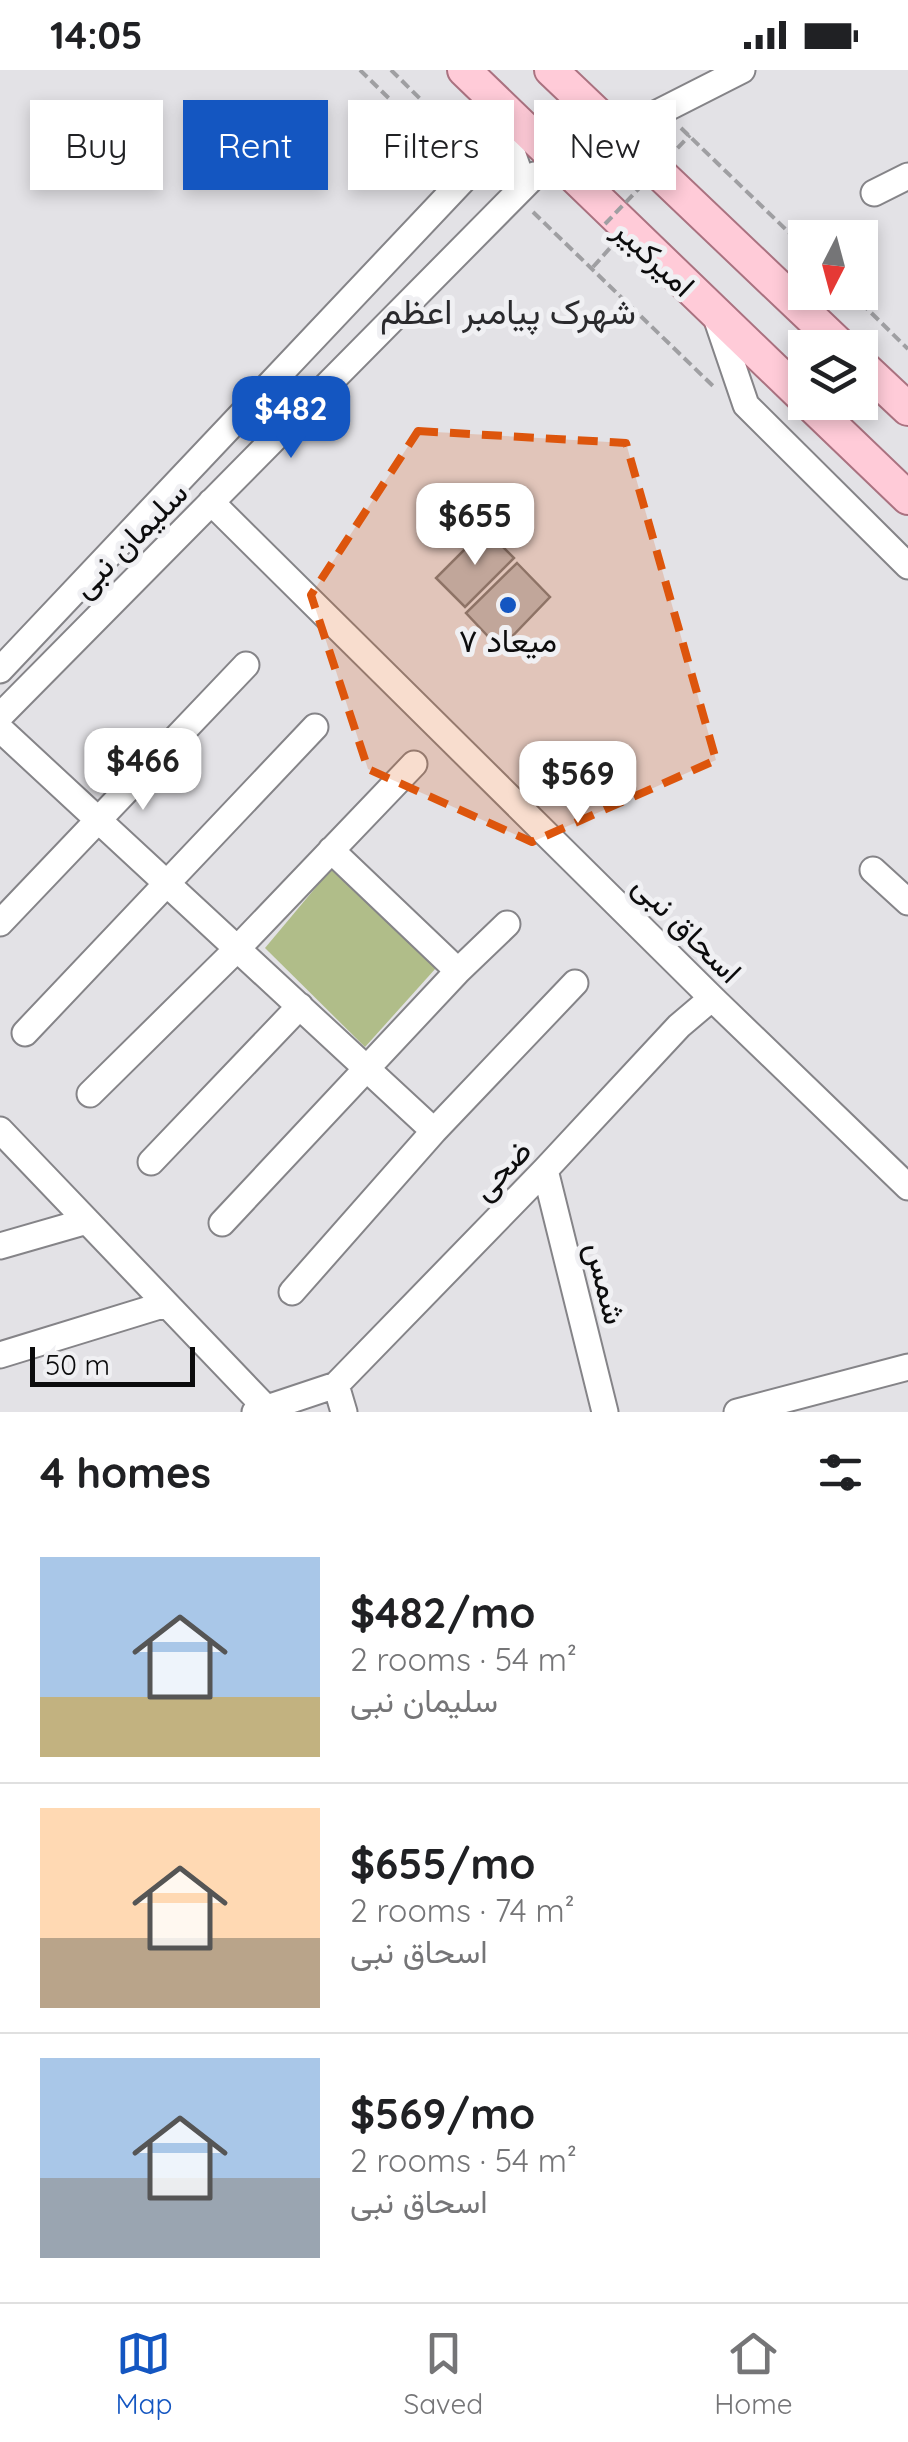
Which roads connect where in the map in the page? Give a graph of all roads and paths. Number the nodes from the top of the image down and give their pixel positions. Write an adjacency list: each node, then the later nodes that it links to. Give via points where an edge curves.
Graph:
1 (360, 70): 6 (path)
2 (391, 70): 7 (path)
3 (464, 70): 8 (main road, امیرکبیر)
4 (551, 70): 9 (main road, امیرکبیر)
5 (742, 70): 10 (street)
6 (401, 100)
7 (422, 100)
8 (494, 100)
9 (581, 100)
10 (676, 104)
11 (514, 120): 14 (main road, امیرکبیر)
12 (676, 124): 13 (path)
13 (690, 135): 23 (path, bridge); 24 (path)
14 (534, 141)
15 (514, 160): 19 (street)
16 (534, 175): 19 (street, سلیمان نبی)
17 (908, 176): 22 (street)
18 (454, 190): 40 (street, سلیمان نبی)
19 (520, 190): 26 (path); 37 (street, سلیمان نبی)
20 (584, 190): 28 (main road, امیرکبیر)
21 (675, 190): 29 (main road, امیرکبیر)
22 (874, 193)
23 (606, 224)
24 (788, 231)
25 (615, 242): 26 (path)
26 (592, 269): 33 (path)
27 (868, 310): 30 (path)
28 (715, 314): 32 (main road, امیرکبیر); 38 (street, via 746,405)
29 (824, 330)
30 (908, 349)
31 (878, 381): 34 (main road)
32 (788, 383)
33 (715, 389)
34 (908, 409)
35 (827, 420): 36 (main road, امیرکبیر)
36 (908, 498)
37 (211, 502): 41 (street, سلیمان نبی); 55 (street, اسحاق نبی)
38 (908, 566)
39 (246, 666): 45 (street)
40 (0, 670)
41 (0, 716)
42 (315, 726): 48 (street)
43 (0, 729): 45 (street)
44 (414, 764): 46 (street)
45 (98, 820): 48 (street); 50 (street)
46 (331, 850): 52 (street); 53 (street)
47 (873, 870): 49 (street)
48 (165, 882): 52 (street); 57 (street)
49 (908, 902)
50 (0, 923)
51 (507, 924): 53 (street)
52 (237, 949): 56 (street); 59 (street)
53 (458, 971): 58 (street)
54 (575, 982): 60 (street)
55 (712, 998): 63 (street, ضحی); 64 (street, اسحاق نبی)
56 (300, 1006): 58 (street); 62 (street)
57 (25, 1032)
58 (366, 1068): 60 (street); 66 (street)
59 (90, 1094)
60 (434, 1131): 68 (street)
61 (2, 1134): 65 (street)
62 (151, 1162)
63 (546, 1170): 72 (street, ضحی); 75 (street, شمس)
64 (908, 1186)
65 (87, 1221): 67 (street); 69 (street)
66 (222, 1223)
67 (0, 1246)
68 (292, 1292)
69 (166, 1304): 70 (street); 73 (street)
70 (0, 1355)
71 (908, 1367): 76 (street)
72 (336, 1385): 73 (street); 74 (street)
73 (261, 1410)
74 (344, 1412)
75 (605, 1412)
76 (737, 1412)

